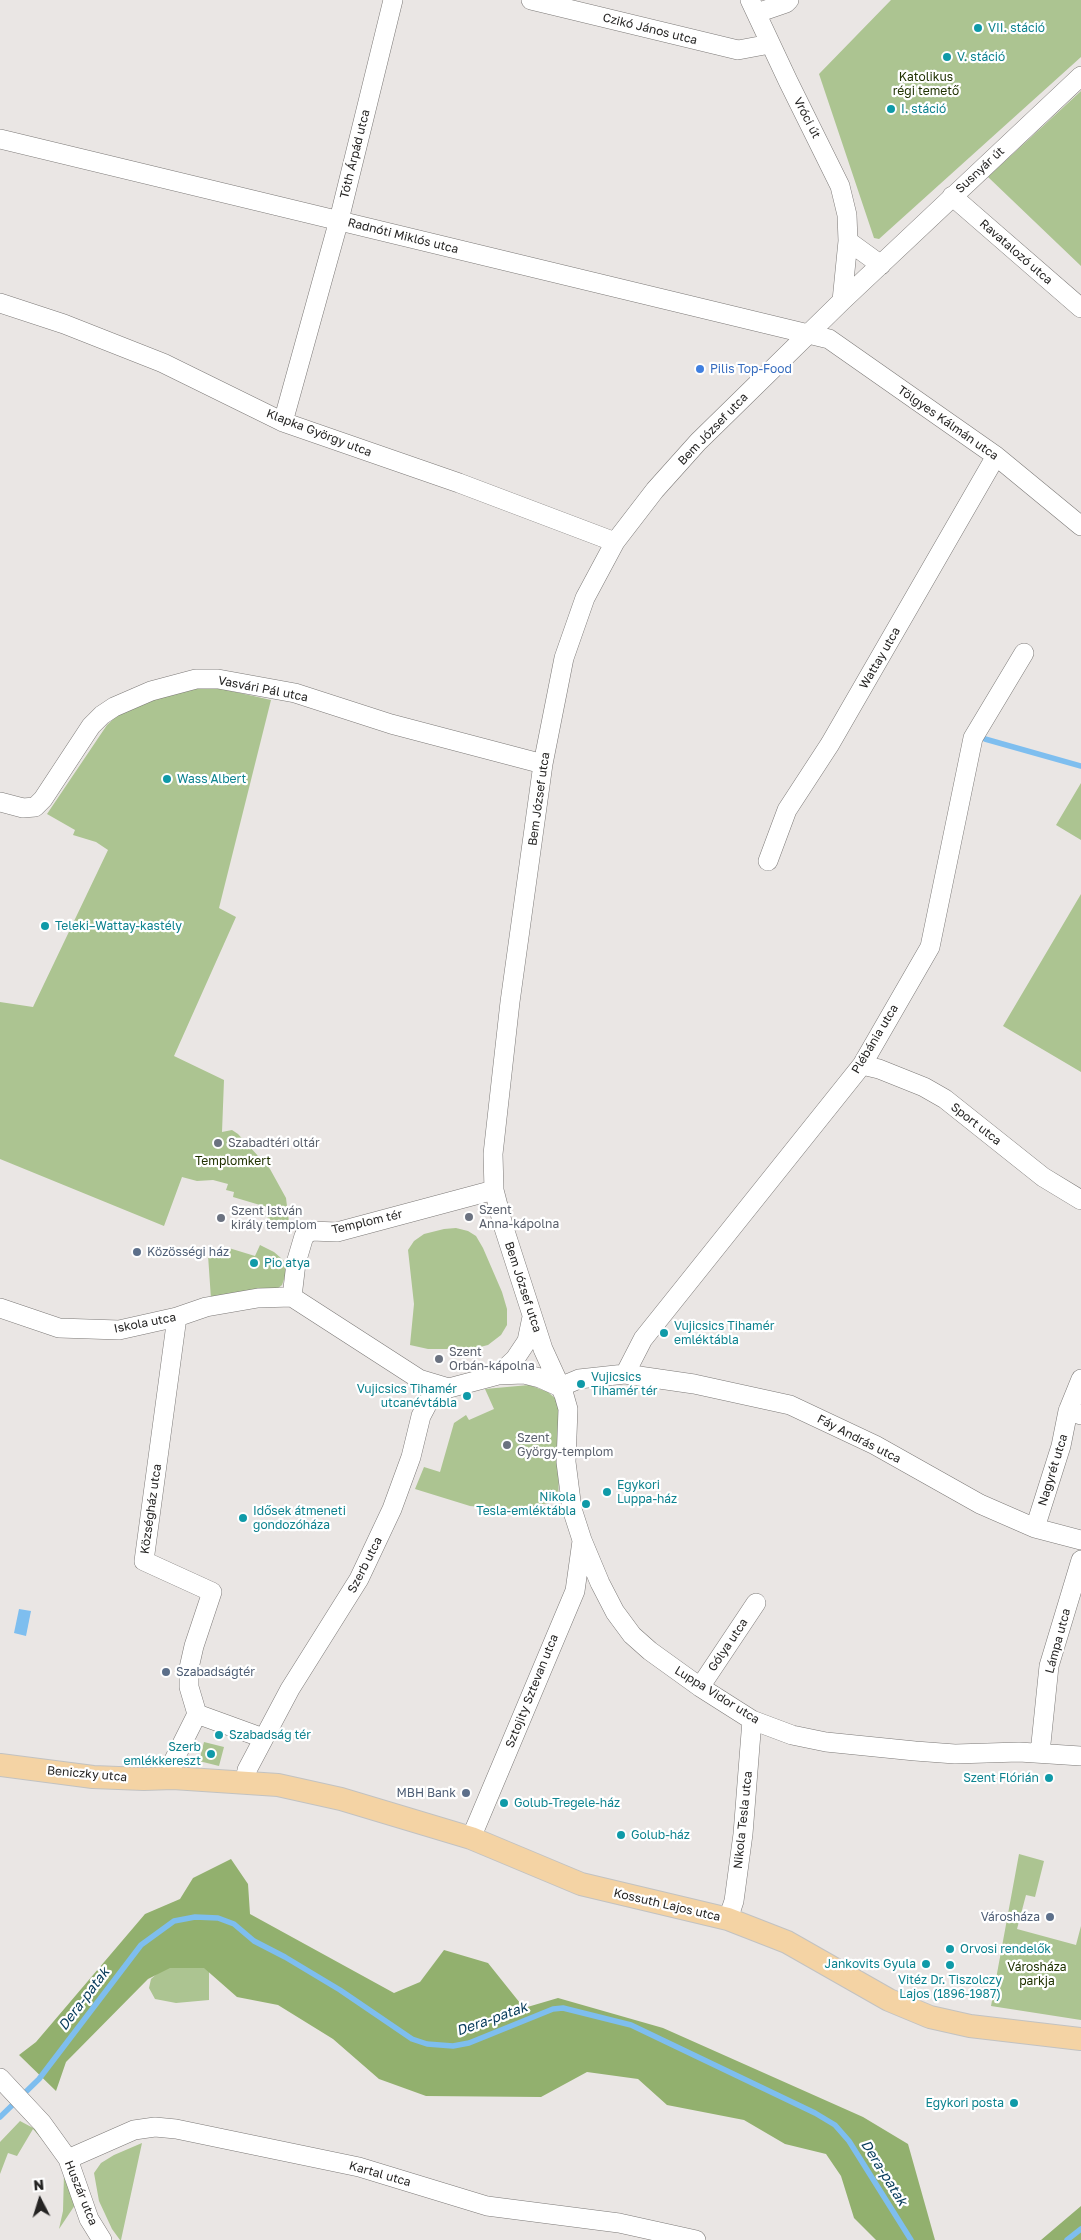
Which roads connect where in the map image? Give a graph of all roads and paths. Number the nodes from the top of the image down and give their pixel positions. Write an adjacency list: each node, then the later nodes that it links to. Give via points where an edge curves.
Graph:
1 (393, 0): 9 (street, Tóth Árpád utca)
2 (531, 0): 5 (street, Czikó János utca, via 738,50)
3 (789, 0): 4 (street)
4 (754, 6): 5 (street, Vróci út)
5 (770, 44): 10 (street, Vróci út, via 840,186 847,215)
6 (1081, 76): 8 (street, Susnyár út)
7 (0, 139): 9 (street, Radnóti Miklós utca)
8 (952, 196): 11 (street, Susnyár út); 14 (street, Ravatalozó utca)
9 (339, 220): 15 (street, Radnóti Miklós utca); 16 (street, Tóth Árpád utca)
10 (848, 241): 11 (street); 12 (street, Vróci út)
11 (880, 264): 12 (street, Susnyár út)
12 (842, 301): 15 (street, Bem József utca)
13 (0, 303): 16 (street, Klapka György utca, via 64,324 162,363)
14 (1081, 308)
15 (806, 335): 17 (street, Tölgyes Kálmán utca, via 829,340); 19 (street, Bem József utca, via 698,442)
16 (283, 422): 19 (street, Klapka György utca)
17 (996, 456): 18 (street, Tölgyes Kálmán utca); 23 (street, Wattay utca, via 830,744 787,810)
18 (1081, 526)
19 (615, 542): 21 (street, Bem József utca, via 585,598 564,658)
20 (1024, 653): 24 (street, Plébánia utca, via 974,738 930,947)
21 (543, 764): 22 (street, Vasvári Pál utca, via 391,724 295,693 218,679 196,679 151,691 102,715 35,807 23,808); 25 (street, Bem József utca, via 506,1031 493,1154)
22 (0, 802)
23 (768, 862)
24 (862, 1065): 26 (street, Sport utca, via 924,1087 945,1099 1043,1177); 32 (street, Plébánia utca, via 643,1339)
25 (494, 1190): 27 (street, Templom tér, via 336,1232 311,1231 304,1236 296,1263); 30 (street, Bem József utca)
26 (1081, 1200)
27 (292, 1297): 29 (street, Iskola utca, via 258,1298 206,1307); 35 (street, via 419,1379)
28 (0, 1308): 29 (street, Iskola utca, via 59,1328 94,1330 119,1330)
29 (177, 1317): 43 (street, Községház utca, via 144,1561 212,1592 189,1668 189,1687)
30 (532, 1317): 31 (street, via 527,1341 515,1359); 34 (street, Bem József utca)
31 (498, 1374): 34 (street, via 524,1374); 35 (street, Szerb utca)
32 (625, 1374): 34 (street, via 579,1379); 37 (street, Fáy András utca, via 694,1384 790,1405 875,1445 980,1504)
33 (1081, 1379): 36 (street, Nagyrét utca)
34 (560, 1386): 38 (street, Luppa Vidor utca, via 568,1409 568,1488)
35 (449, 1388): 45 (street, Szerb utca, via 431,1397 421,1416 411,1457 392,1509 359,1579)
36 (1075, 1413): 37 (street, Nagyrét utca)
37 (1035, 1528): 39 (street, Fáy András utca)
38 (582, 1540): 42 (street, Luppa Vidor utca, via 615,1612 632,1635); 51 (street, Sztojity Sztevan utca, via 575,1591)
39 (1081, 1540)
40 (1081, 1560): 46 (street, Lámpa utca, via 1049,1666)
41 (756, 1603): 42 (street, Gólya utca)
42 (700, 1687): 44 (street, Luppa Vidor utca)
43 (197, 1714): 45 (street); 49 (street, via 172,1764)
44 (752, 1720): 46 (street, Luppa Vidor utca, via 792,1735 858,1746 955,1754); 52 (street, Nikola Tesla utca, via 744,1834 734,1901)
45 (263, 1738): 50 (street, Szerb utca, via 246,1770)
46 (1040, 1753): 47 (street, Luppa Vidor utca)
47 (1081, 1756)
48 (0, 1765): 49 (main road, Beniczky utca, via 93,1777)
49 (173, 1778): 50 (main road)
50 (245, 1783): 51 (main road, Kossuth Lajos utca, via 278,1785 341,1799)
51 (471, 1838): 52 (main road, Kossuth Lajos utca, via 581,1884)
52 (728, 1919): 53 (main road, Kossuth Lajos utca, via 788,1942 889,2000 930,2017 970,2026)
53 (1081, 2039)
54 (2, 2080): 55 (street, Huszár utca)
55 (68, 2158): 56 (street, Huszár utca, via 89,2218); 57 (street, Kartal utca, via 134,2130 176,2129 359,2167 487,2206 619,2223)
56 (102, 2240)
57 (696, 2240)

